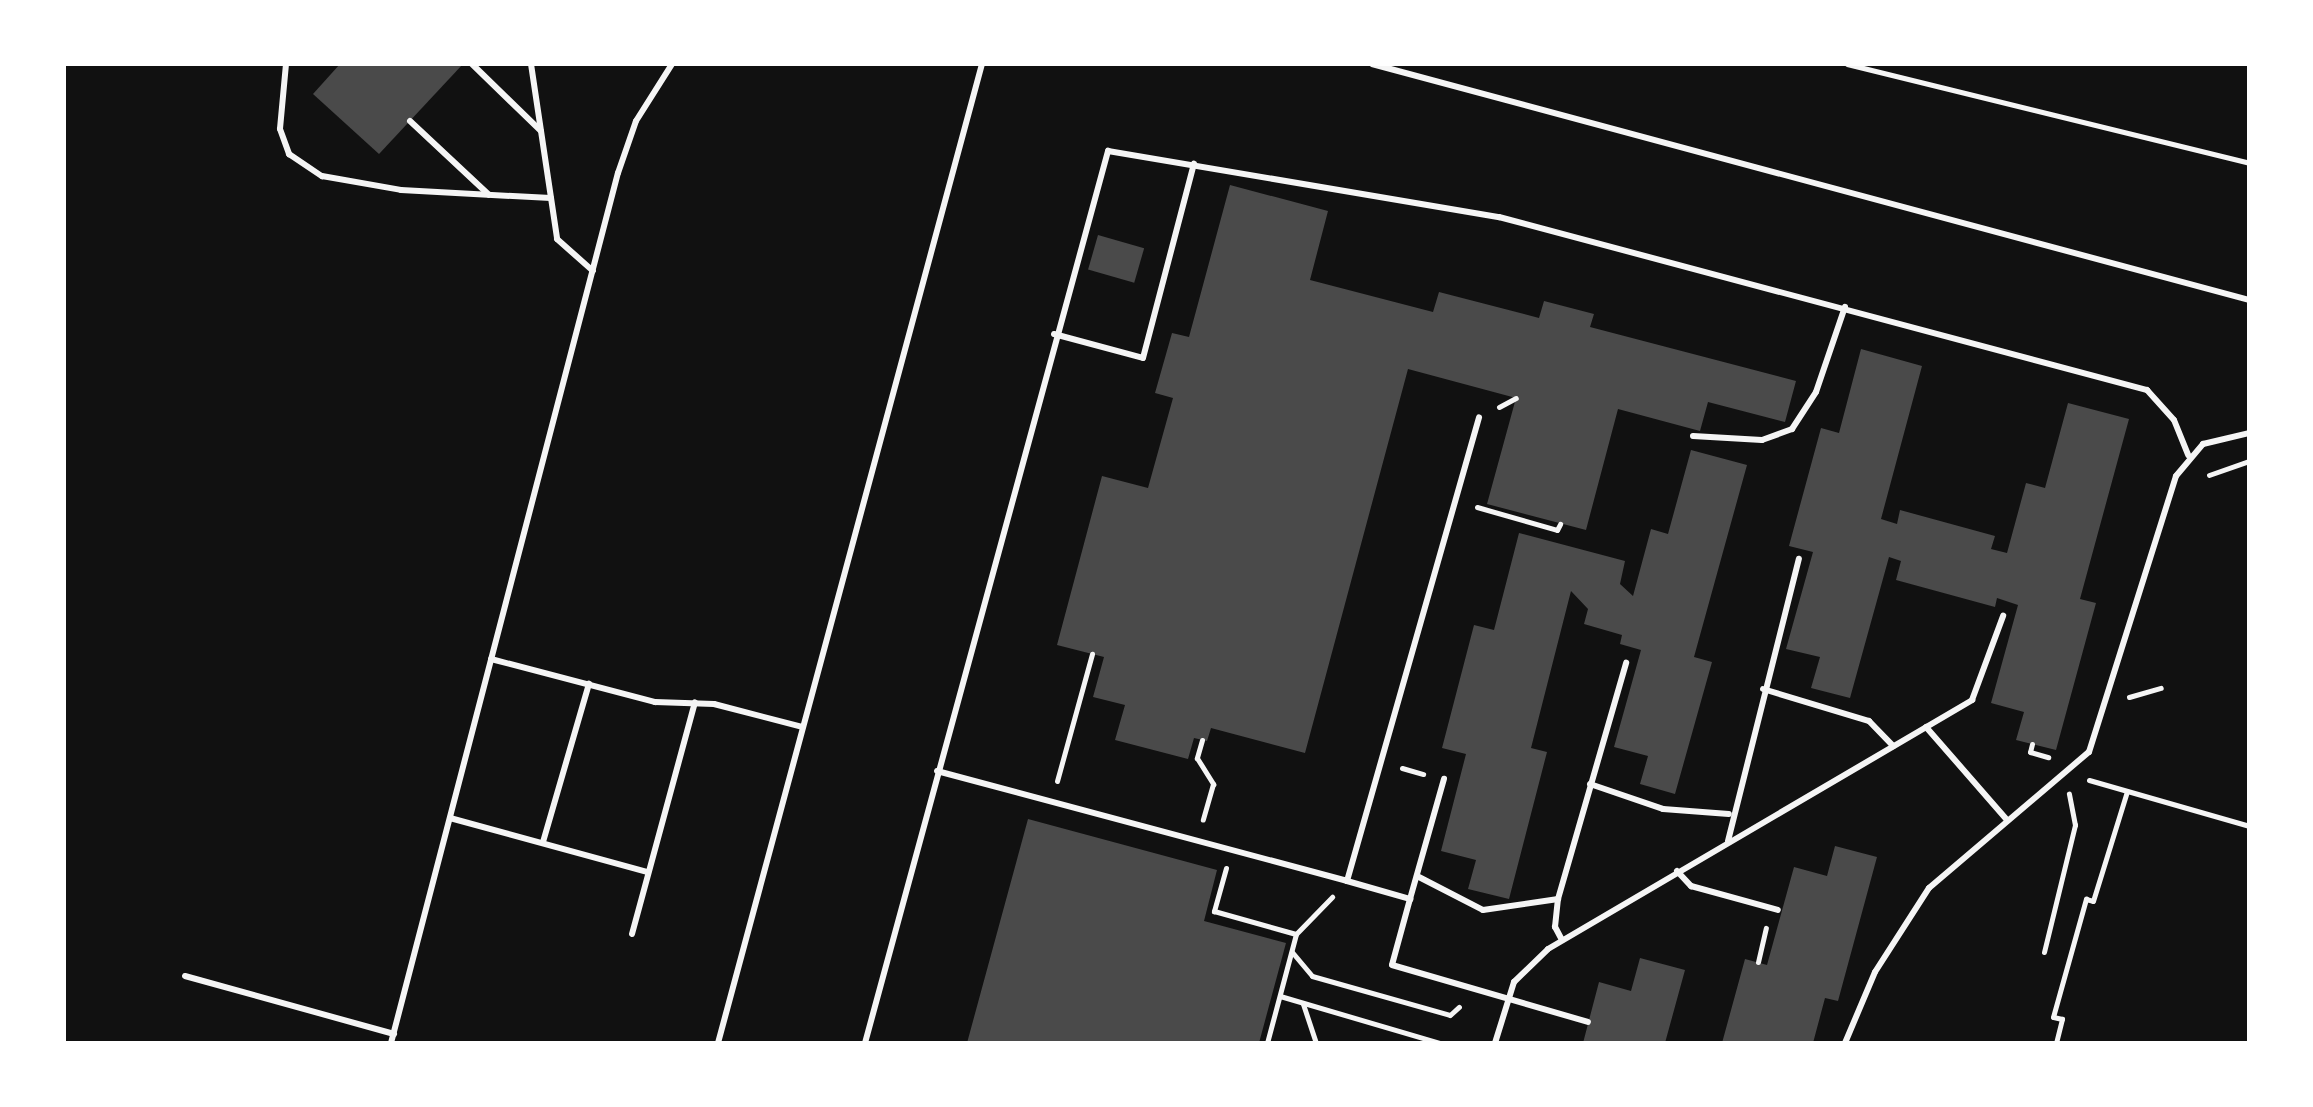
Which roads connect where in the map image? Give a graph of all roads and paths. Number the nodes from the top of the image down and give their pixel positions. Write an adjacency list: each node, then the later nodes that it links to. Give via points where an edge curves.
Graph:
1 (286, 64): 12 (lane, via 280,129 289,154 303,165 347,183)
2 (472, 64): 9 (lane)
3 (531, 64): 9 (lane)
4 (672, 64): 14 (lane, via 636,121)
5 (982, 64): 32 (lane)
6 (1372, 64): 15 (lane)
7 (1847, 64): 10 (path)
8 (410, 121): 12 (lane)
9 (541, 131): 13 (lane)
10 (2249, 163)
11 (1194, 164): 16 (lane, via 1499,217); 17 (lane, via 1116,149 1104,155); 17 (lane, via 1143,358)
12 (489, 195): 13 (lane)
13 (551, 198): 14 (lane, via 557,239)
14 (593, 271): 27 (lane)
15 (2249, 300)
16 (1845, 307): 20 (lane, via 1816,392 1792,429 1762,440); 21 (lane, via 2147,390 2174,420)
17 (1054, 334): 36 (lane)
18 (1479, 417): 22 (lane)
19 (2249, 433): 21 (lane, via 2226,435)
20 (1693, 436)
21 (2188, 455): 37 (lane, via 2102,720)
22 (1455, 502): 23 (path, via 1557,530); 54 (lane)
23 (1560, 524)
24 (1799, 559): 30 (lane)
25 (2003, 616): 33 (lane, via 1979,689)
26 (1092, 654): 42 (path)
27 (491, 659): 29 (lane); 44 (lane)
28 (1626, 663): 40 (lane)
29 (589, 684): 31 (lane, via 655,702); 49 (lane)
30 (1763, 689): 35 (lane, via 1869,721); 43 (lane)
31 (695, 702): 32 (lane); 52 (lane)
32 (802, 727): 72 (lane)
33 (1926, 727): 35 (lane); 45 (lane)
34 (1202, 740): 47 (path, via 1197,758 1213,784)
35 (1893, 746): 48 (lane)
36 (937, 771): 42 (lane); 73 (lane)
37 (2070, 774): 39 (lane); 41 (path)
38 (1444, 779): 53 (lane)
39 (2060, 781): 45 (lane); 62 (path, via 2075,825)
40 (1590, 784): 43 (lane, via 1663,809); 56 (lane)
41 (2127, 791): 46 (path); 79 (path, via 2053,1017 2062,1019)
42 (1052, 800): 47 (lane)
43 (1729, 814): 48 (lane)
44 (450, 818): 49 (lane); 70 (lane)
45 (2007, 820): 78 (lane, via 1949,868 1899,928)
46 (2249, 826)
47 (1198, 840): 54 (lane)
48 (1728, 841): 51 (lane)
49 (543, 842): 52 (lane)
50 (1214, 864): 59 (path, via 1227,867 1214,911)
51 (1677, 871): 57 (lane, via 1691,886); 60 (lane)
52 (648, 872): 58 (lane)
53 (1417, 876): 55 (lane); 56 (lane, via 1483,910)
54 (1347, 881): 55 (lane); 59 (path)
55 (1410, 899): 65 (lane, via 1392,965)
56 (1558, 899): 60 (lane, via 1555,927)
57 (1774, 908): 63 (path)
58 (632, 934)
59 (1296, 934): 61 (path)
60 (1562, 940): 67 (lane, via 1529,965)
61 (1292, 952): 65 (path, via 1312,976 1450,1015); 66 (path)
62 (2044, 952)
63 (1758, 962)
64 (185, 976): 70 (lane)
65 (1477, 990): 67 (lane)
66 (1279, 996): 68 (path); 74 (path)
67 (1507, 999): 69 (lane); 77 (lane)
68 (1303, 1003): 75 (path); 76 (path)
69 (1588, 1022)
70 (394, 1034): 71 (lane)
71 (391, 1043)
72 (718, 1043)
73 (865, 1043)
74 (1267, 1043)
75 (1316, 1043)
76 (1440, 1043)
77 (1495, 1043)
78 (1845, 1043)
79 (2056, 1043)

